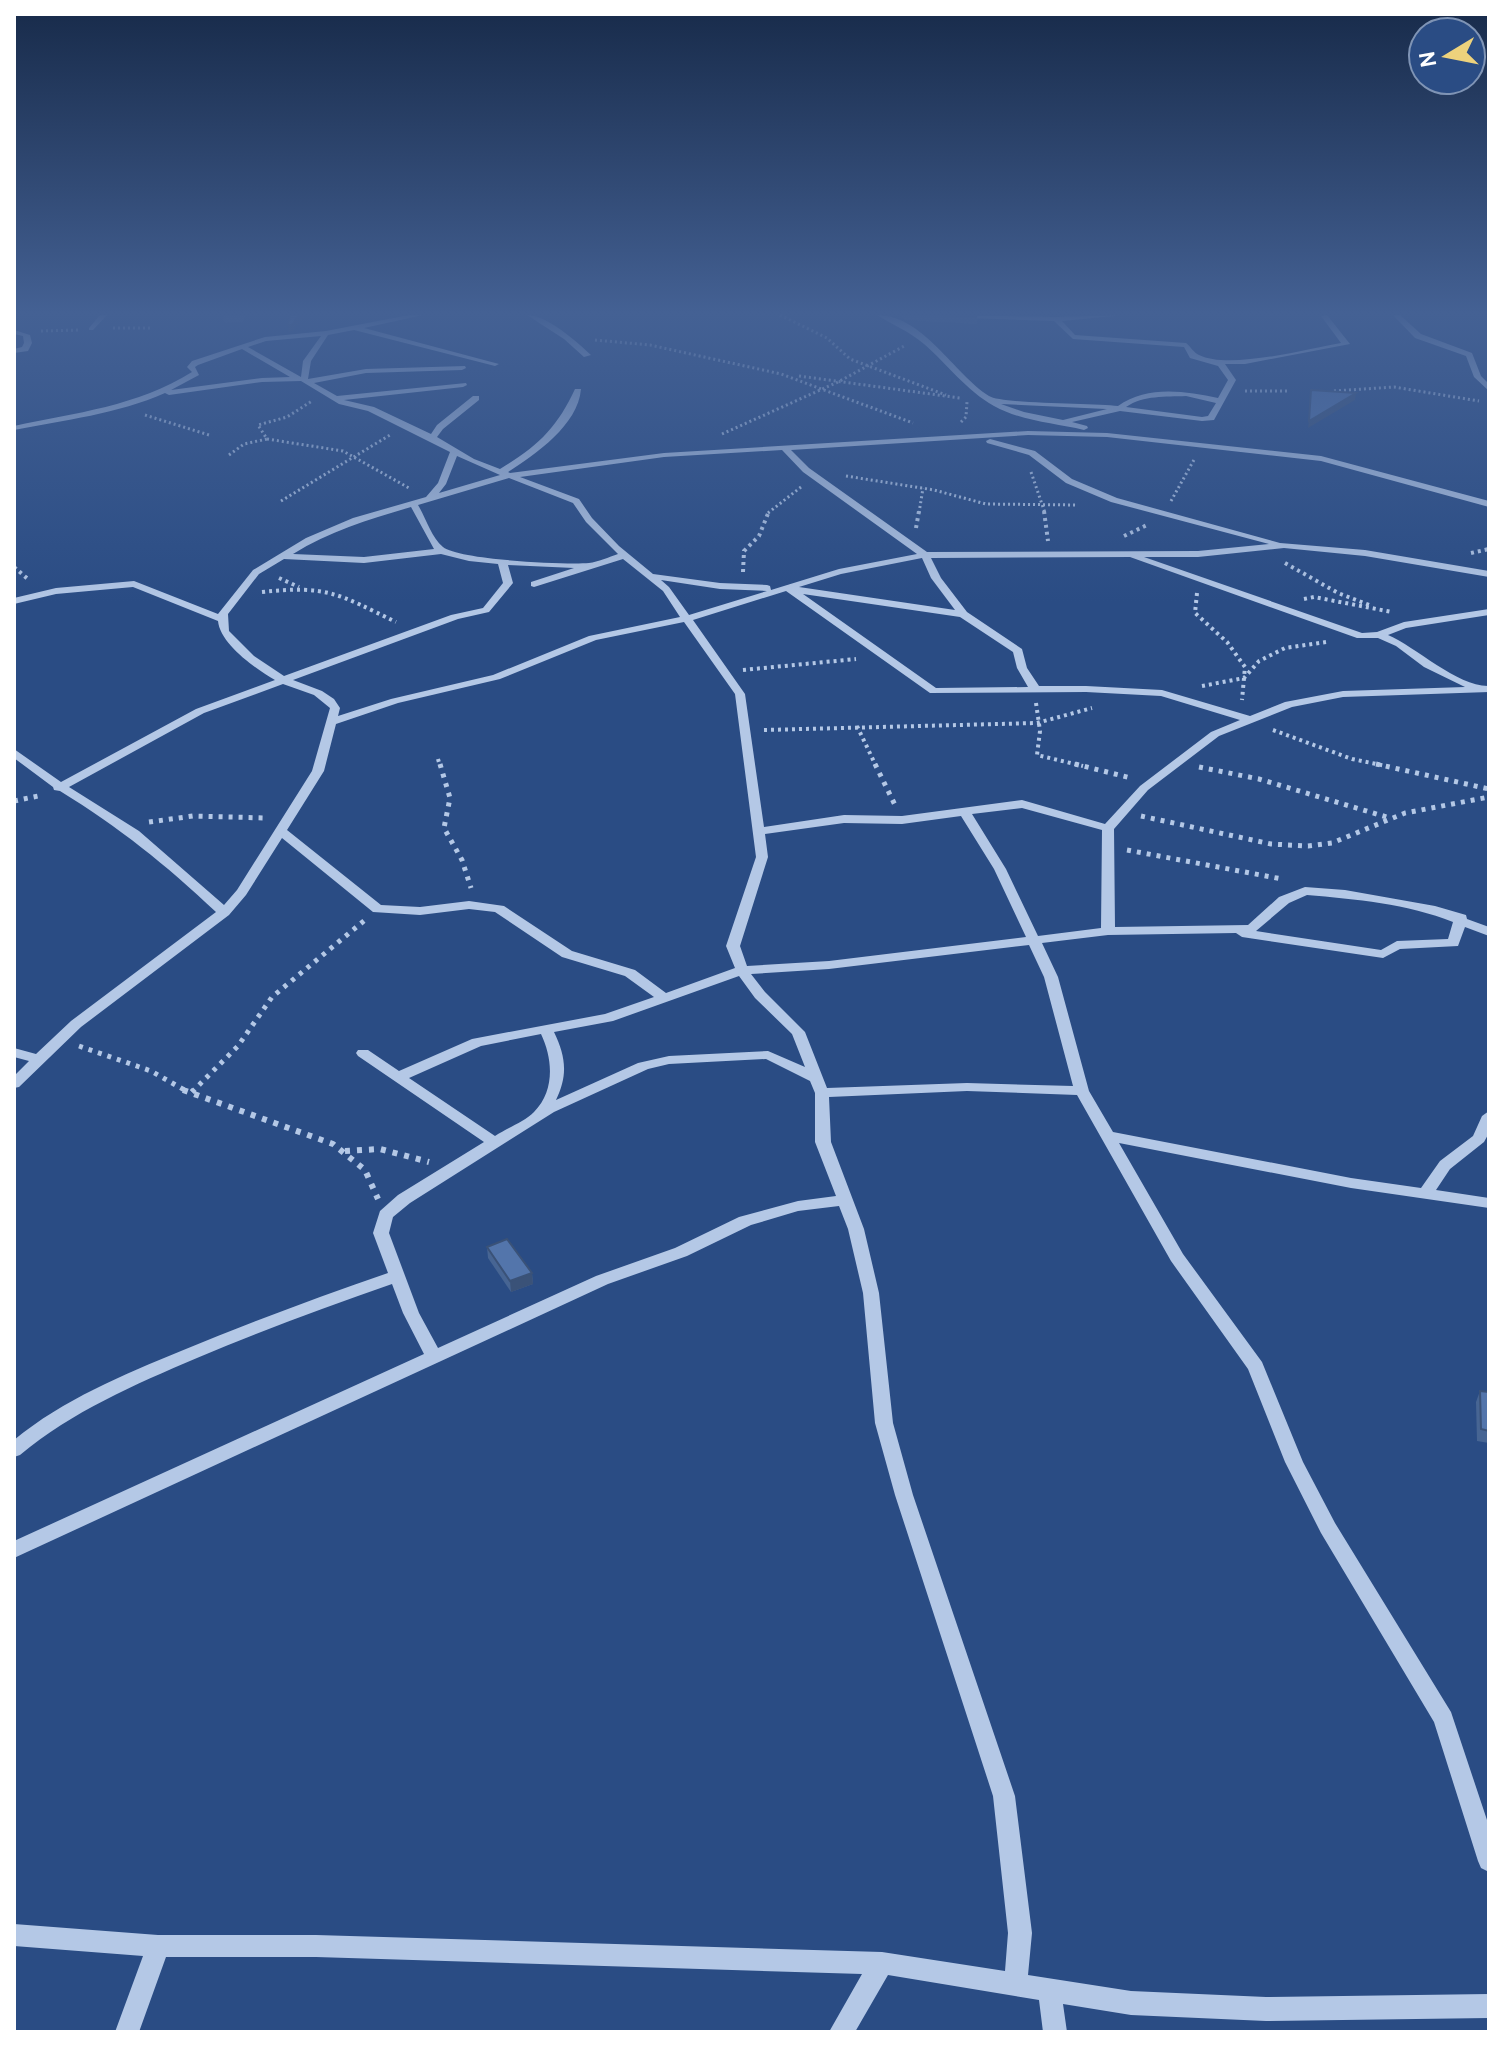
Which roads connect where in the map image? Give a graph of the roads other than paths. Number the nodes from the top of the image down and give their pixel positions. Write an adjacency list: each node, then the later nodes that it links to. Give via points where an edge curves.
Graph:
1 (90, 410): 10 (street)
2 (368, 410): 13 (street)
3 (461, 410): 13 (street)
4 (572, 410): 17 (street, via 556,431)
5 (1013, 410): 9 (street)
6 (1113, 410): 9 (street)
7 (1131, 410): 8 (street, via 1202,419 1211,418)
8 (1215, 410)
9 (1064, 422): 11 (street); 12 (street)
10 (14, 428)
11 (1028, 433): 12 (street); 14 (street)
12 (1102, 434): 20 (street, via 1321,459)
13 (432, 438): 16 (street)
14 (978, 439): 15 (street); 21 (street, via 1028,451 1069,481 1160,514)
15 (784, 448): 17 (street); 24 (street)
16 (454, 452): 17 (street); 18 (street, via 442,484)
17 (504, 474): 18 (street); 23 (street, via 576,501)
18 (428, 499): 19 (street)
19 (413, 503): 22 (street); 25 (street, via 331,530)
20 (1489, 504)
21 (1284, 545): 26 (street); 29 (street)
22 (442, 551): 25 (street, via 364,560); 27 (street)
23 (626, 555): 28 (street); 30 (street)
24 (925, 555): 26 (street); 33 (street); 37 (street)
25 (281, 556): 39 (street, via 256,572 233,597)
26 (1131, 556): 40 (street, via 1342,631)
27 (502, 561): 28 (street); 41 (street, via 508,583 492,606)
28 (592, 566): 31 (street)
29 (1489, 574)
30 (655, 576): 32 (street); 38 (street)
31 (534, 584)
32 (707, 584): 33 (street); 35 (street, via 720,589)
33 (787, 588): 35 (street); 37 (street); 42 (street, via 934,691)
34 (14, 601): 39 (street, via 134,584)
35 (727, 605): 38 (street)
36 (1489, 612): 40 (street, via 1424,621)
37 (963, 614): 42 (street, via 1013,647)
38 (688, 618): 45 (street, via 593,638 496,677); 51 (street, via 740,694)
39 (224, 620): 41 (street, via 224,631 238,648)
40 (1374, 636): 43 (street, via 1400,644 1428,665)
41 (283, 679): 45 (street, via 329,699); 47 (street, via 200,711)
42 (1038, 689): 44 (street, via 1162,693)
43 (1486, 691): 44 (street, via 1343,694 1308,699)
44 (1247, 720): 50 (street, via 1215,734 1177,762)
45 (335, 721): 49 (street, via 318,771)
46 (14, 752): 47 (street)
47 (58, 788): 52 (street, via 124,827)
48 (965, 813): 50 (street, via 1022,804); 51 (street, via 844,819); 57 (street, via 1000,869)
49 (283, 824): 52 (street); 59 (street, via 378,909 479,906 515,917 567,954 630,973)
50 (1108, 828): 54 (street)
51 (757, 832): 58 (street, via 762,857 733,946)
52 (224, 912): 63 (street)
53 (1461, 918): 55 (street, via 1319,891 1293,896 1251,929); 55 (street, via 1453,943 1397,945 1377,954); 56 (street)
54 (1108, 931): 55 (street); 57 (street)
55 (1229, 931)
56 (1489, 932)
57 (1032, 941): 58 (street); 67 (street, via 1060,1003)
58 (742, 970): 59 (street); 66 (street, via 798,1032)
59 (666, 999): 60 (street, via 608,1018)
60 (546, 1029): 64 (street, via 477,1042); 68 (street, via 560,1063 559,1078)
61 (14, 1052): 63 (street)
62 (363, 1053): 64 (street)
63 (39, 1060): 65 (street)
64 (398, 1077): 71 (street)
65 (14, 1084)
66 (820, 1086): 67 (street); 68 (street, via 768,1055 669,1060 607,1079); 73 (street, via 823,1142)
67 (1082, 1091): 70 (street)
68 (539, 1115): 71 (street)
69 (1489, 1116): 72 (street, via 1479,1139 1445,1165)
70 (1109, 1136): 72 (street); 79 (street, via 1177,1257 1256,1367 1294,1462 1328,1528 1444,1719)
71 (496, 1143): 75 (street, via 386,1215 381,1233)
72 (1426, 1193): 74 (street)
73 (846, 1200): 76 (street, via 745,1221); 83 (street, via 871,1293 884,1423 1004,1796 1020,1933)
74 (1489, 1203)
75 (398, 1276): 76 (street); 77 (street, via 295,1310 123,1382 40,1426)
76 (434, 1356): 78 (street)
77 (14, 1450)
78 (14, 1550)
79 (1489, 1861)
80 (14, 1935): 81 (street)
81 (158, 1946): 82 (street); 86 (street)
82 (882, 1963): 83 (street); 87 (street)
83 (1015, 1986): 84 (street)
84 (1049, 1990): 85 (street, via 1131,2003 1266,2009); 88 (street)
85 (1489, 2006)
86 (127, 2032)
87 (841, 2032)
88 (1055, 2032)

